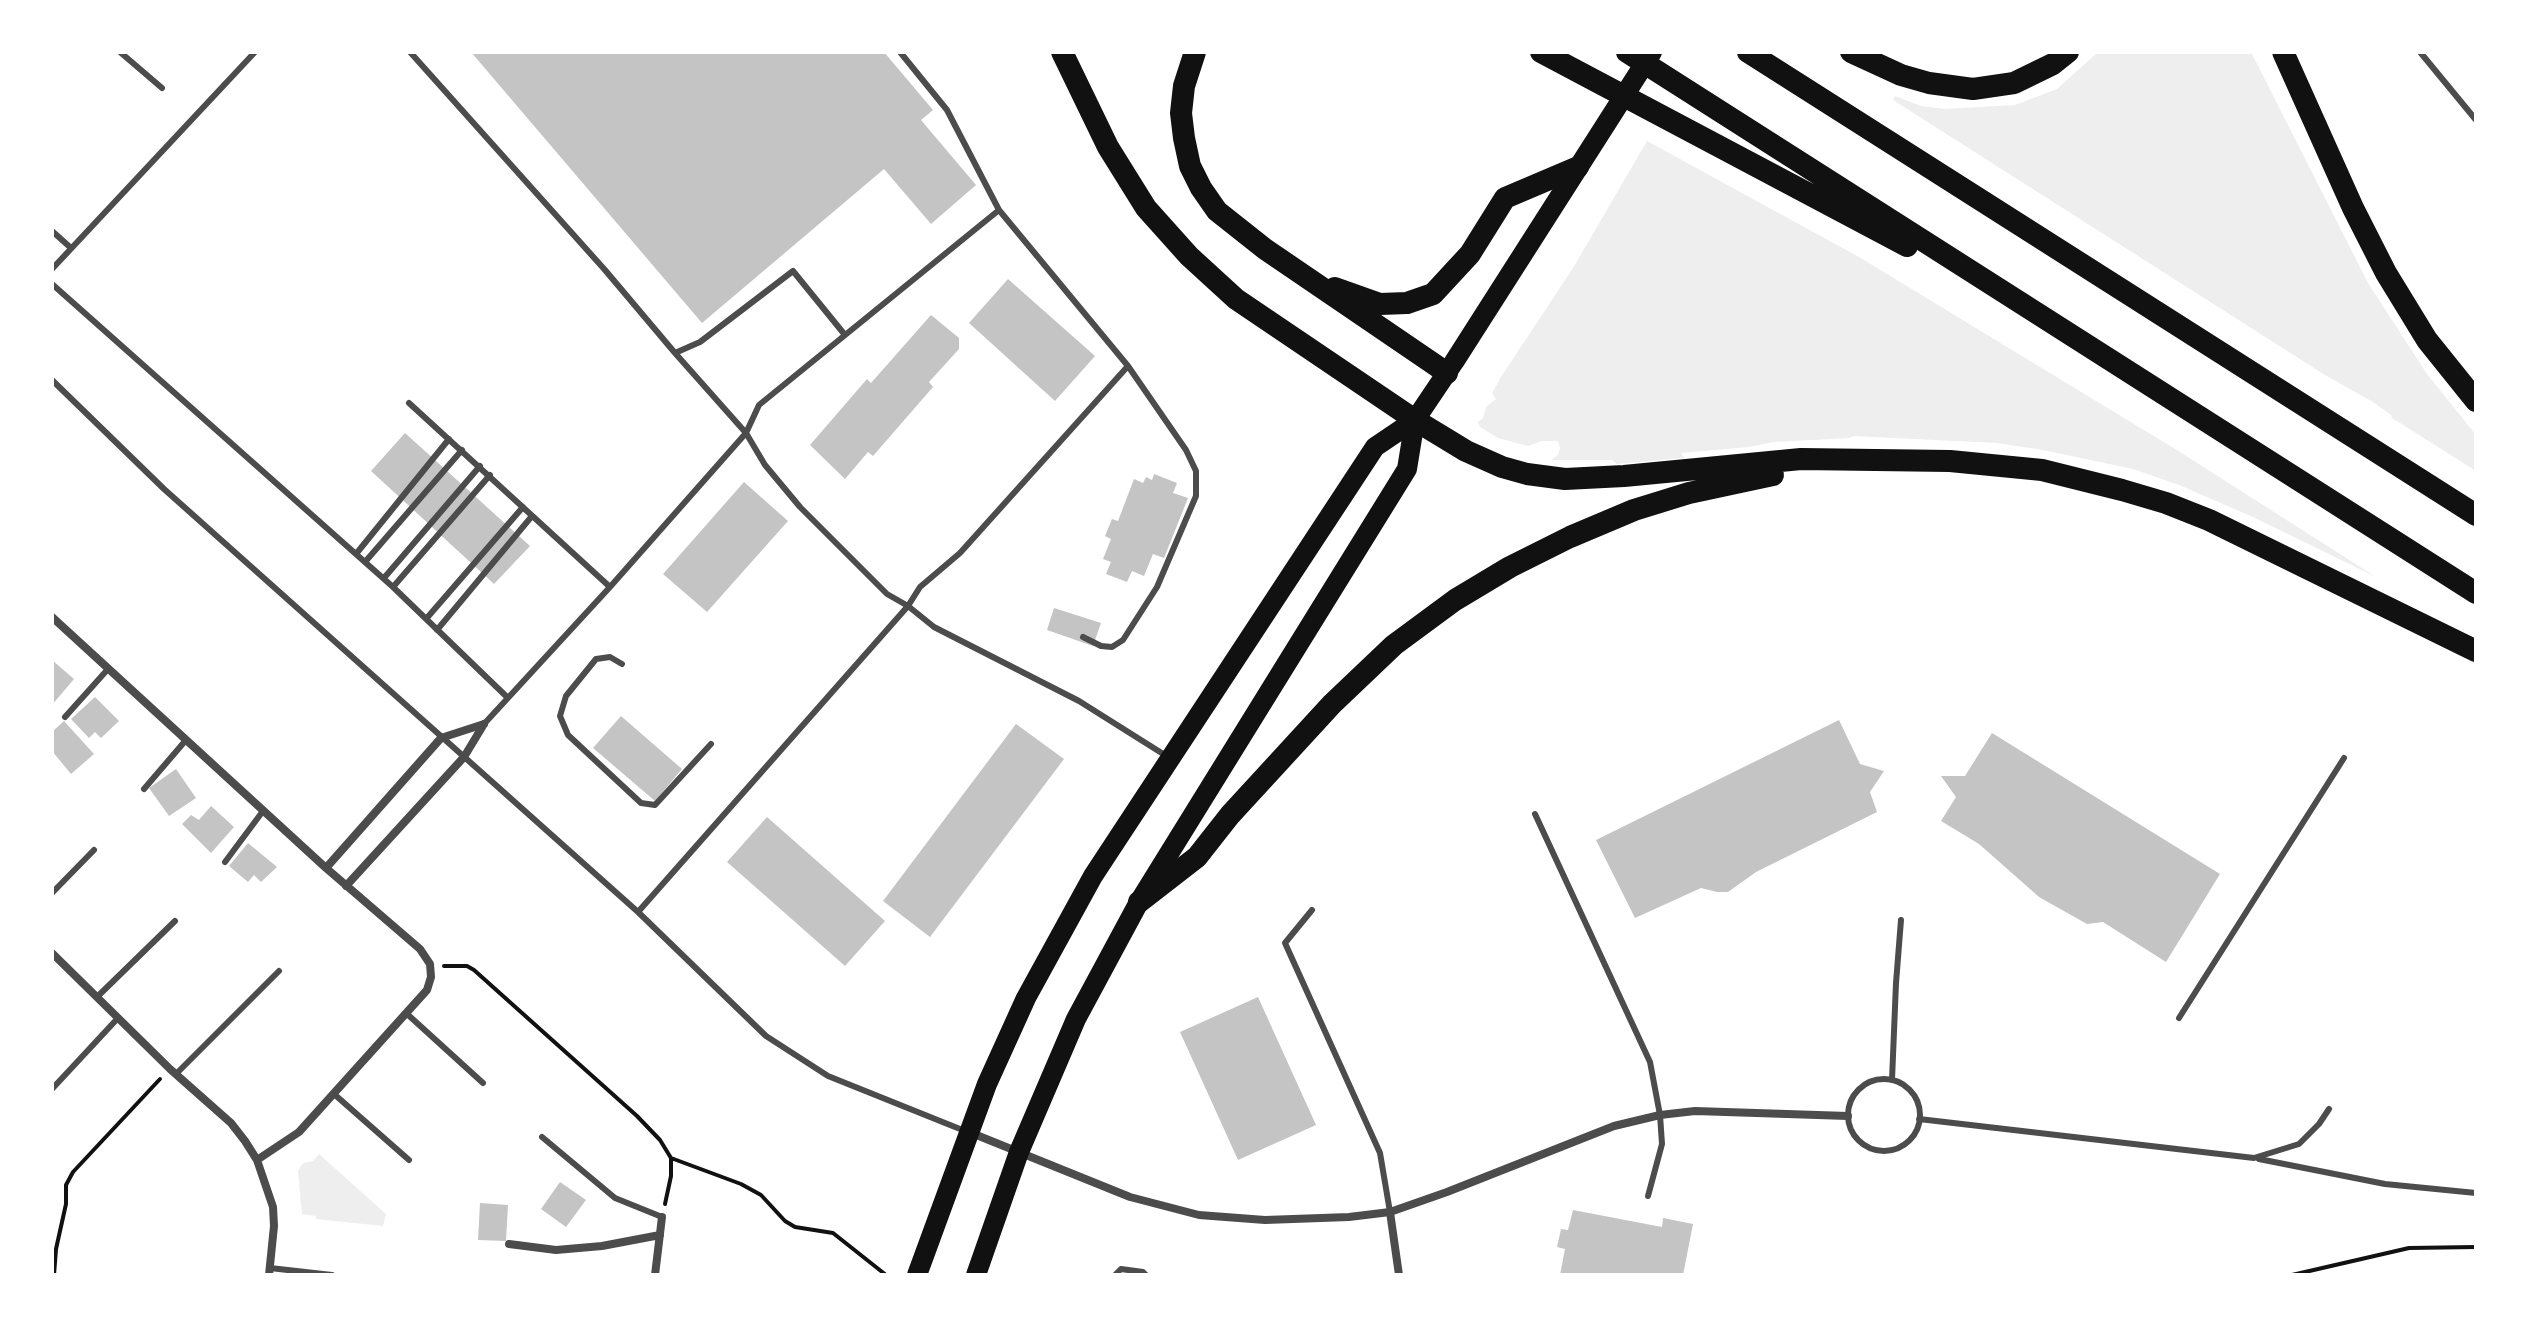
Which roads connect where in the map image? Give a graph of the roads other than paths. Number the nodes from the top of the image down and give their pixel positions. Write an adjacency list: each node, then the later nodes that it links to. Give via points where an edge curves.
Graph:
1 (120, 52): 15 (lane)
2 (255, 52): 20 (lane)
3 (410, 52): 26 (lane)
4 (900, 52): 18 (lane, via 947,110)
5 (1062, 52): 32 (highway, via 1108,147 1146,208 1189,256 1236,299)
6 (1195, 52): 22 (highway, via 1181,113 1190,166 1201,188 1238,230)
7 (1541, 52): 25 (highway)
8 (1627, 52): 25 (highway)
9 (1652, 52): 17 (main road)
10 (1748, 52): 40 (highway)
11 (1851, 52): 12 (highway, via 1901,75 1973,89 2014,83)
12 (2068, 52)
13 (2283, 52): 30 (highway, via 2386,273 2427,340)
14 (2420, 52): 16 (lane)
15 (162, 88)
16 (2476, 120)
17 (1578, 167): 22 (highway, via 1505,198 1470,254 1433,294 1407,303 1380,304); 28 (main road)
18 (999, 210): 24 (lane); 27 (lane)
19 (52, 231): 20 (lane)
20 (71, 248): 21 (lane)
21 (52, 269)
22 (1307, 276): 28 (highway)
23 (52, 284): 42 (lane)
24 (845, 335): 26 (lane, via 793,271 700,342); 33 (lane, via 759,405)
25 (2075, 338): 47 (highway)
26 (675, 353): 33 (lane)
27 (1128, 366): 48 (lane); 52 (lane, via 1186,450 1196,471 1196,496 1157,587 1123,640 1112,647)
28 (1447, 373): 32 (main road)
29 (52, 380): 59 (lane, via 164,489)
30 (2476, 401)
31 (409, 403): 34 (lane)
32 (1415, 420): 36 (highway, via 1502,467 1565,479 1801,459); 64 (main road, via 1375,447); 73 (main road, via 1407,469)
33 (746, 433): 46 (lane); 48 (lane, via 800,507 887,594)
34 (449, 439): 35 (lane); 42 (lane)
35 (462, 450): 37 (lane); 43 (lane)
36 (1855, 460): 53 (highway, via 1950,461 2042,470 2151,499 2209,520); 73 (highway, via 1751,478 1634,510 1510,567 1455,600 1394,645 1332,704 1197,857)
37 (480, 466): 38 (lane); 44 (lane)
38 (490, 475): 39 (lane); 45 (lane)
39 (523, 507): 41 (lane); 50 (lane)
40 (2476, 515)
41 (532, 516): 46 (lane); 51 (lane)
42 (356, 554): 43 (lane)
43 (365, 562): 44 (lane)
44 (384, 578): 45 (lane)
45 (393, 587): 50 (lane)
46 (610, 587): 56 (lane)
47 (2476, 593)
48 (908, 606): 64 (lane, via 934,627 1079,701); 75 (lane)
49 (52, 617): 55 (street)
50 (426, 619): 51 (lane)
51 (437, 630): 56 (lane)
52 (1083, 637)
53 (2476, 651)
54 (622, 664): 61 (lane, via 610,657 596,659 566,696 560,716 568,735 641,803 655,805)
55 (108, 669): 57 (lane); 60 (street)
56 (508, 698): 58 (lane)
57 (65, 717)
58 (484, 724): 59 (street); 62 (street)
59 (441, 738): 62 (lane); 70 (street)
60 (186, 740): 65 (lane); 66 (street)
61 (711, 744)
62 (464, 757): 71 (street); 75 (lane)
63 (2344, 758): 83 (lane)
64 (1171, 759): 93 (main road, via 1093,876 1020,1013)
65 (144, 789)
66 (263, 811): 69 (lane); 70 (street)
67 (1535, 814): 90 (lane, via 1650,1062)
68 (94, 850): 72 (lane)
69 (225, 862)
70 (326, 868): 71 (street)
71 (346, 886): 81 (street, via 420,949 430,964 427,990)
72 (52, 893)
73 (1139, 902): 95 (main road, via 1076,1019)
74 (1312, 910): 101 (lane, via 1285,943 1380,1153)
75 (638, 912): 93 (lane, via 766,1036 828,1076)
76 (1901, 920): 85 (lane)
77 (175, 921): 80 (lane)
78 (52, 953): 80 (street)
79 (279, 971): 84 (lane)
80 (97, 997): 82 (street)
81 (406, 1013): 86 (lane); 88 (street)
82 (118, 1018): 84 (street); 87 (lane)
83 (2179, 1018)
84 (173, 1071): 97 (street, via 231,1123)
85 (1892, 1080): 91 (lane, via 1863,1086); 92 (lane, via 1913,1093)
86 (483, 1083)
87 (52, 1089)
88 (334, 1094): 97 (street, via 299,1132); 98 (lane)
89 (2329, 1109): 96 (lane, via 2299,1144)
90 (1660, 1115): 91 (street, via 1695,1111); 100 (lane, via 1662,1144); 101 (street, via 1614,1126)
91 (1848, 1116): 92 (lane, via 1859,1141 1883,1151 1910,1140)
92 (1919, 1119): 96 (lane)
93 (968, 1132): 95 (street); 108 (main road)
94 (542, 1137): 102 (lane, via 615,1198)
95 (1019, 1152): 101 (street, via 1130,1197 1199,1215 1265,1220); 109 (main road)
96 (2254, 1158): 99 (lane, via 2385,1184)
97 (257, 1160): 105 (street, via 273,1207)
98 (409, 1160)
99 (2476, 1193)
100 (1648, 1196)
101 (1390, 1212): 112 (street)
102 (662, 1217): 103 (street)
103 (660, 1235): 104 (street, via 556,1250); 107 (street)
104 (509, 1244)
105 (270, 1271): 106 (lane)
106 (332, 1275)
107 (655, 1275)
108 (917, 1275)
109 (976, 1275)
110 (1115, 1275): 111 (lane, via 1121,1269)
111 (1146, 1275)
112 (1399, 1275)

